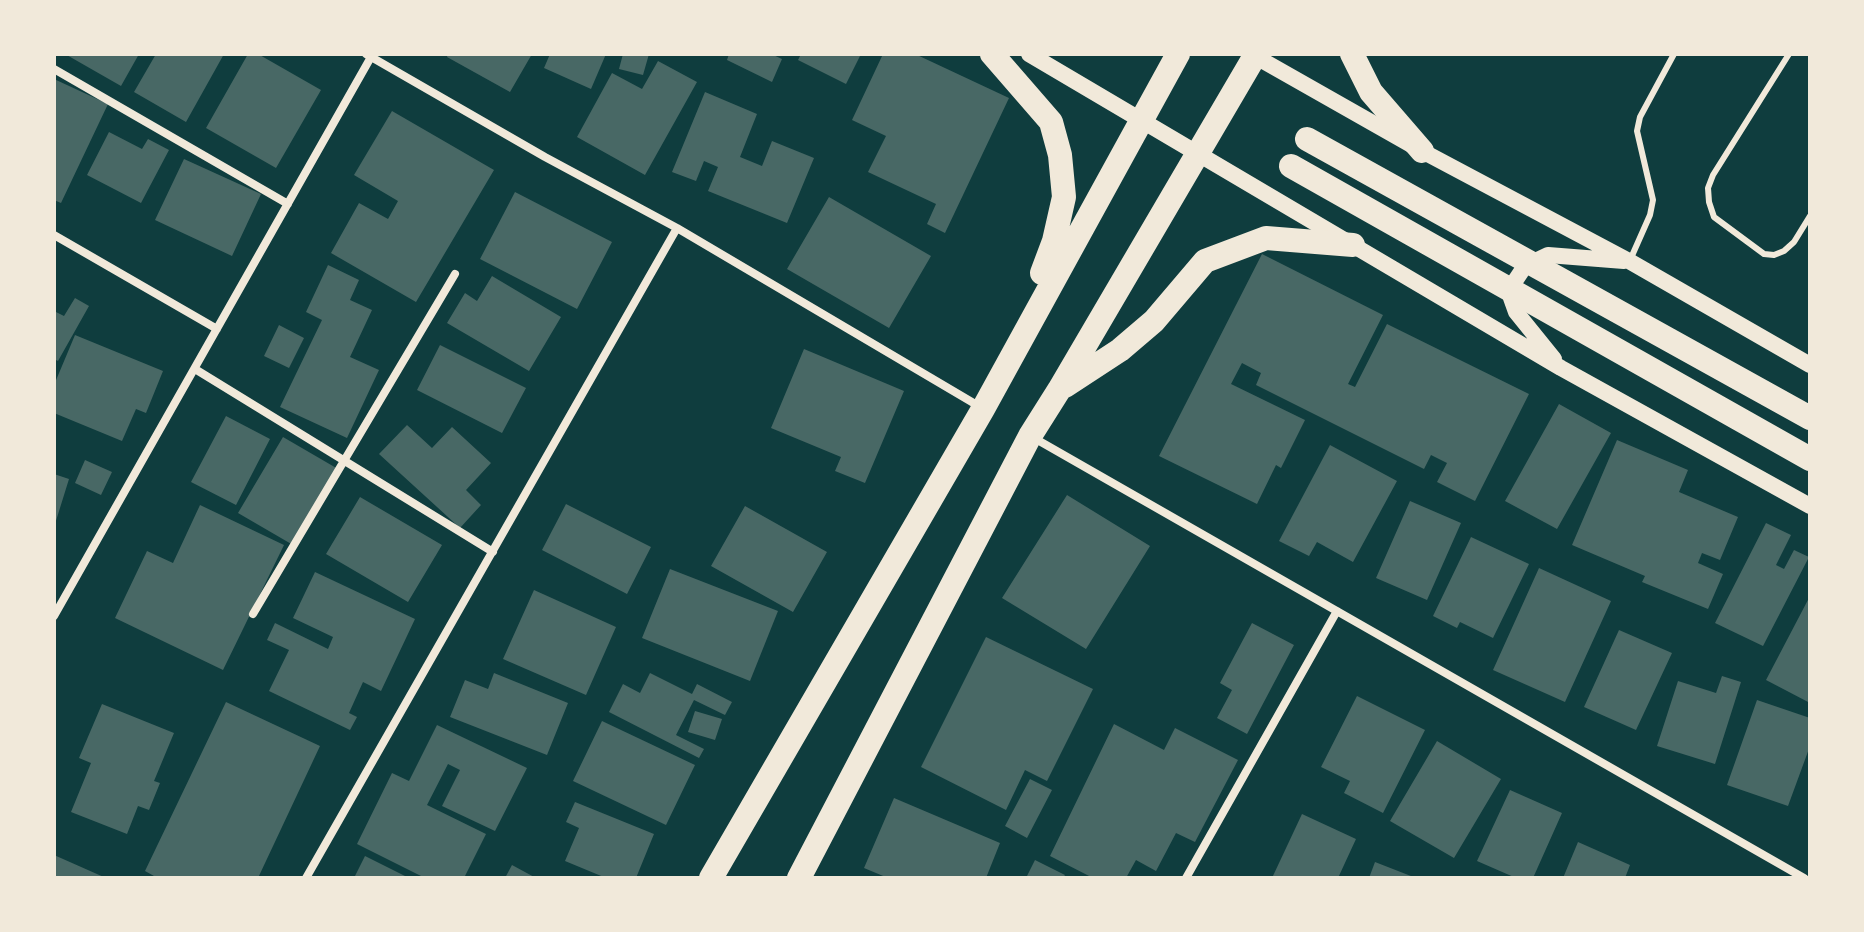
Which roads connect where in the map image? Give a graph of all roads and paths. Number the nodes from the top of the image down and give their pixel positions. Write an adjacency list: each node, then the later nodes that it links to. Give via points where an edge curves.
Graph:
1 (992, 54): 23 (highway, via 1051,122 1064,197 1054,241)
2 (1029, 54): 10 (main road)
3 (1178, 54): 10 (highway)
4 (1352, 54): 12 (highway, via 1371,92)
5 (1674, 54): 20 (lane, via 1640,117 1637,131 1653,200)
6 (1789, 54): 16 (lane, via 1713,175 1709,202 1714,217 1764,254 1784,251)
7 (1254, 55): 12 (main road); 13 (highway)
8 (368, 56): 15 (street); 17 (street)
9 (54, 69): 15 (street)
10 (1140, 118): 13 (main road); 23 (highway)
11 (1307, 139): 29 (highway)
12 (1422, 151): 20 (main road)
13 (1196, 153): 19 (main road); 27 (highway)
14 (1291, 166): 31 (highway)
15 (288, 204): 22 (street)
16 (1810, 216)
17 (677, 228): 28 (street); 34 (street)
18 (54, 235): 22 (street)
19 (1353, 245): 25 (main road); 27 (highway, via 1266,238 1205,261 1154,321)
20 (1629, 261): 24 (main road); 25 (main road, via 1548,255 1525,266 1515,281 1511,298 1516,312)
21 (455, 274): 32 (street)
22 (217, 329): 26 (street)
23 (1008, 361): 28 (highway)
24 (1810, 365)
25 (1561, 368): 33 (main road)
26 (195, 369): 32 (street); 37 (street)
27 (1059, 390): 30 (highway)
28 (983, 409): 40 (highway)
29 (1810, 418)
30 (1030, 436): 35 (street); 41 (highway)
31 (1810, 459)
32 (344, 460): 34 (street); 36 (street)
33 (1810, 506)
34 (493, 552): 39 (street)
35 (1337, 611): 42 (street); 43 (street)
36 (253, 614)
37 (54, 616)
38 (1810, 873): 43 (street)
39 (306, 878)
40 (711, 878)
41 (799, 878)
42 (1186, 878)
43 (1806, 878)

